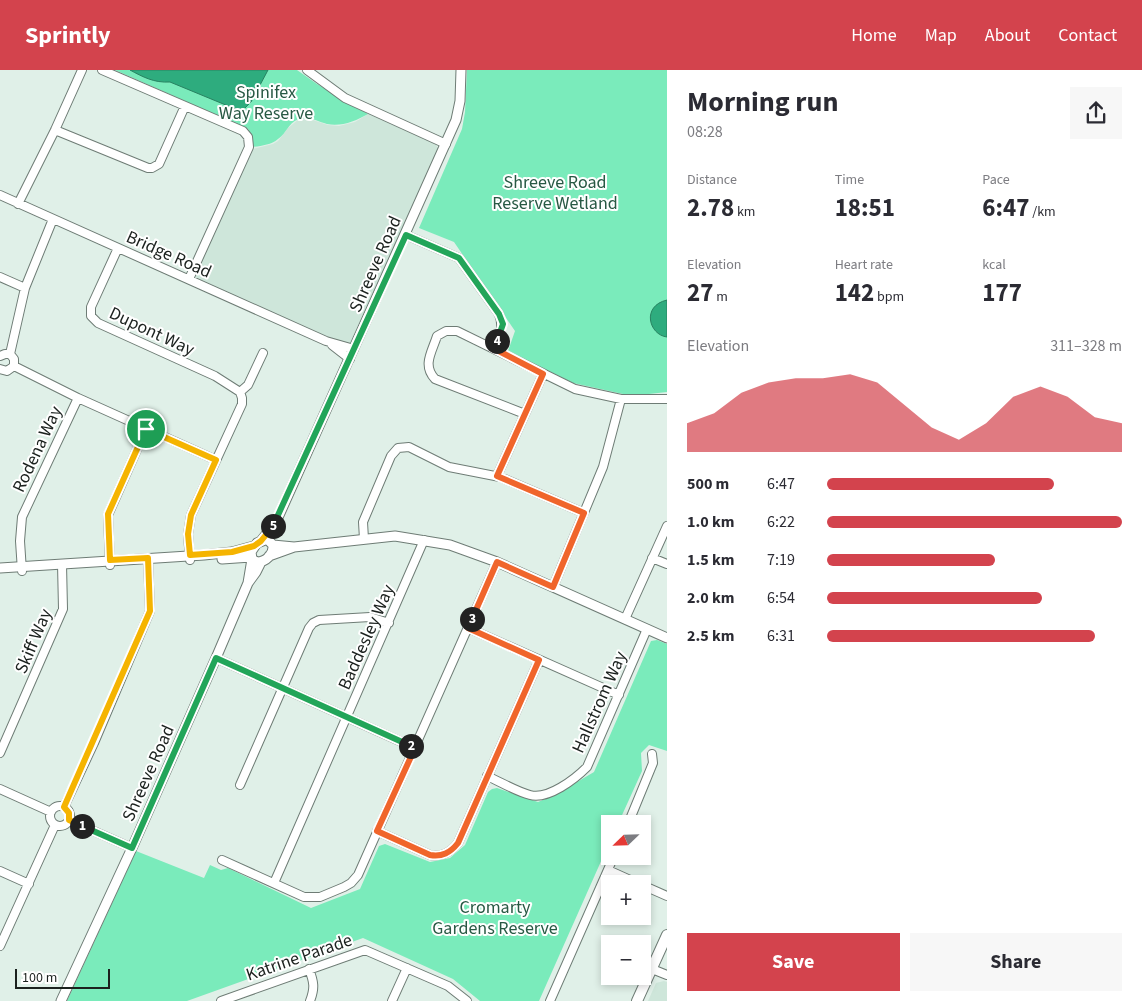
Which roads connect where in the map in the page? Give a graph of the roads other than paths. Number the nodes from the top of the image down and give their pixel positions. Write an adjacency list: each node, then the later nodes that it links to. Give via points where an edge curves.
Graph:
1 (82, 70): 7 (street)
2 (102, 70): 6 (street)
3 (307, 70): 5 (street)
4 (461, 70): 8 (street, Shreeve Road, via 460,101)
5 (317, 73): 8 (street, via 345,98)
6 (185, 106): 7 (street, via 159,164 152,168); 15 (street, via 243,131 248,137 248,147)
7 (55, 130): 10 (street)
8 (446, 144): 12 (street, Shreeve Road)
9 (0, 195): 10 (street, Bridge Road)
10 (18, 204): 11 (street, Bridge Road)
11 (53, 219): 13 (street, Bridge Road); 16 (street)
12 (406, 235): 18 (street, via 459,258 503,324); 19 (street, Shreeve Road)
13 (118, 248): 15 (street, Bridge Road); 27 (street, Dupont Way, via 91,307 91,316 98,323 215,376)
14 (0, 277): 16 (street)
15 (189, 279): 17 (street, Bridge Road)
16 (25, 288): 21 (street)
17 (326, 341): 19 (street, Bridge Road); 23 (street, Bridge Road)
18 (493, 348): 26 (street); 31 (street, via 457,331 446,331 437,336 428,363 429,372 435,379)
19 (354, 350): 23 (street, Shreeve Road)
20 (263, 353): 27 (street, via 248,385)
21 (10, 354): 22 (street); 24 (street, via 14,358)
22 (0, 356)
23 (350, 359): 39 (street, Shreeve Road)
24 (14, 366): 25 (street, via 10,371); 28 (street)
25 (1, 371)
26 (543, 374): 29 (street, via 575,389); 31 (street)
27 (240, 392): 33 (street, via 242,404)
28 (78, 398): 32 (street); 50 (street, Rodena Way, via 22,517)
29 (621, 399): 30 (street); 35 (street, via 603,467)
30 (667, 399)
31 (525, 414): 34 (street)
32 (146, 429): 33 (street); 46 (street, via 108,514)
33 (216, 460): 41 (street, via 191,515 188,534)
34 (497, 476): 35 (street); 37 (street, via 449,467 409,447 398,448 390,456 364,522)
35 (584, 513): 52 (street)
36 (667, 526): 42 (street)
37 (364, 539): 38 (street, via 395,536); 40 (street)
38 (424, 540): 45 (street, via 455,546); 54 (street, Baddesley Way)
39 (265, 544): 40 (street); 41 (street); 43 (street, Shreeve Road, via 251,552); 43 (street, Shreeve Road, via 272,552)
40 (294, 547): 43 (street)
41 (190, 558): 43 (street); 44 (street)
42 (652, 558): 47 (street); 53 (street)
43 (258, 559): 58 (street, Shreeve Road)
44 (148, 561): 46 (street); 69 (street, via 150,611)
45 (497, 562): 52 (street); 55 (street)
46 (110, 563): 48 (street)
47 (667, 564)
48 (62, 566): 50 (street); 64 (street, Skiff Way, via 64,609)
49 (0, 568): 50 (street)
50 (22, 569): 51 (street)
51 (0, 573)
52 (553, 587): 53 (street)
53 (625, 619): 56 (street)
54 (389, 623): 60 (street, via 370,617 313,623); 62 (street, Baddesley Way)
55 (468, 628): 59 (street); 63 (street)
56 (647, 629): 57 (street); 61 (street, Hallstrom Way)
57 (667, 638)
58 (216, 658): 60 (street); 75 (street, Shreeve Road)
59 (539, 660): 61 (street); 66 (street)
60 (283, 689): 62 (street); 67 (street)
61 (619, 695): 66 (street, Hallstrom Way, via 587,767 563,785 539,796)
62 (347, 718): 63 (street); 81 (street, Baddesley Way)
63 (415, 748): 74 (street)
64 (0, 753)
65 (652, 754): 71 (street, via 653,763)
66 (487, 776): 74 (street, via 458,843 446,854 430,855)
67 (240, 785)
68 (0, 789): 70 (street)
69 (64, 807): 70 (street); 72 (street, via 69,813)
70 (51, 812): 73 (street, via 51,819)
71 (632, 815)
72 (69, 820): 73 (street, via 63,826); 75 (street)
73 (56, 825): 82 (street)
74 (377, 831): 81 (street, via 358,875 344,887 312,898)
75 (132, 848): 91 (street, Shreeve Road)
76 (222, 860): 81 (street)
77 (610, 865): 78 (street)
78 (608, 870): 80 (street); 96 (street)
79 (0, 871): 82 (street)
80 (620, 875)
81 (274, 883)
82 (29, 884): 86 (street)
83 (651, 889): 84 (street)
84 (667, 896)
85 (667, 935): 88 (main road)
86 (0, 946)
87 (407, 968): 89 (street, Katrine Parade, via 364,950); 94 (street); 95 (street, Katrine Parade, via 448,986)
88 (652, 968): 90 (street); 97 (main road)
89 (310, 969): 92 (street, Katrine Parade); 93 (street, via 315,984)
90 (667, 975)
91 (61, 1001)
92 (221, 1001)
93 (310, 1001)
94 (392, 1001)
95 (467, 1001)
96 (550, 1001)
97 (637, 1001)

